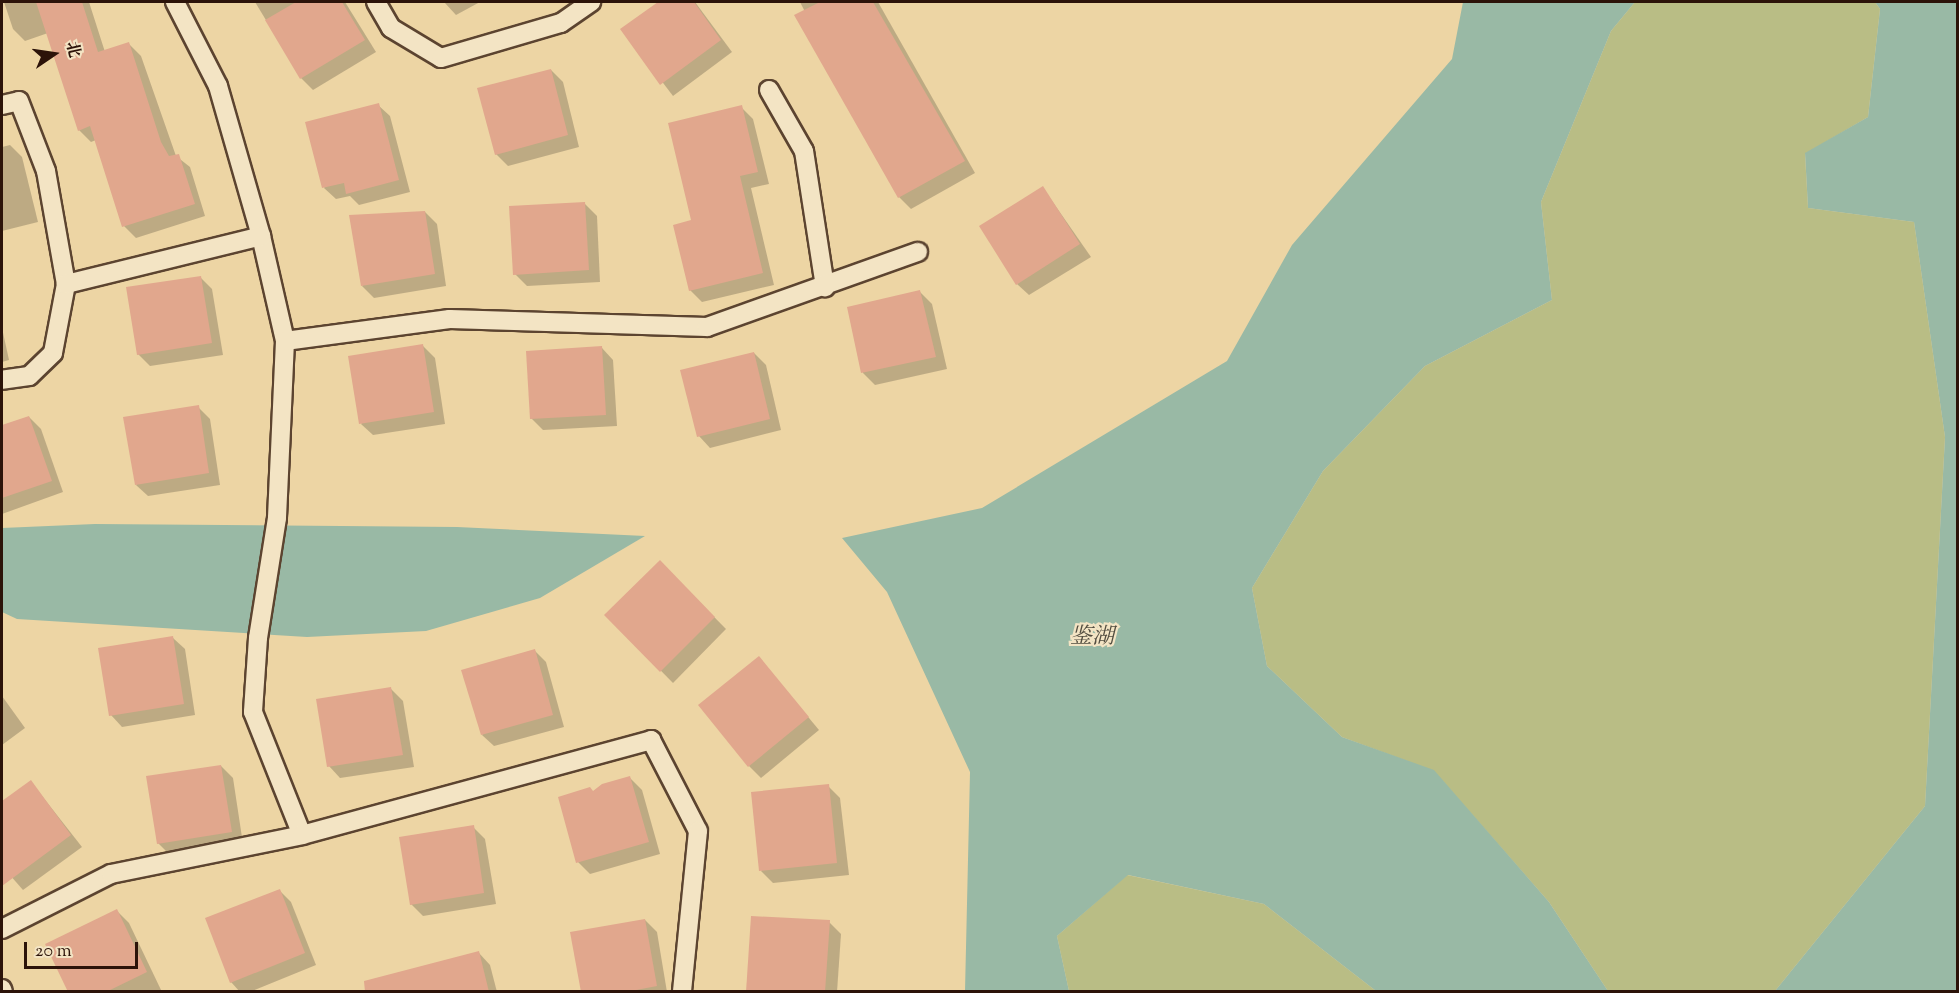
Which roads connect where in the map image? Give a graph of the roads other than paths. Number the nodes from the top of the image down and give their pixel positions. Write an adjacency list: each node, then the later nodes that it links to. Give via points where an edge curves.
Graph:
1 (175, 2): 6 (lane, via 218,86)
2 (376, 2): 3 (lane, via 391,28 441,58 561,23)
3 (591, 2)
4 (769, 90): 9 (lane, via 804,151)
5 (2, 105): 8 (lane, via 19,101 46,171)
6 (261, 236): 8 (lane); 10 (lane)
7 (918, 252): 9 (lane)
8 (66, 284): 11 (lane, via 53,353 29,376)
9 (825, 287): 10 (lane, via 707,327 450,319)
10 (285, 341): 12 (lane, via 277,518 258,638 253,712)
11 (2, 380)
12 (302, 835): 13 (lane, via 111,874); 14 (lane, via 651,740 698,831)
13 (2, 929)
14 (682, 992)

